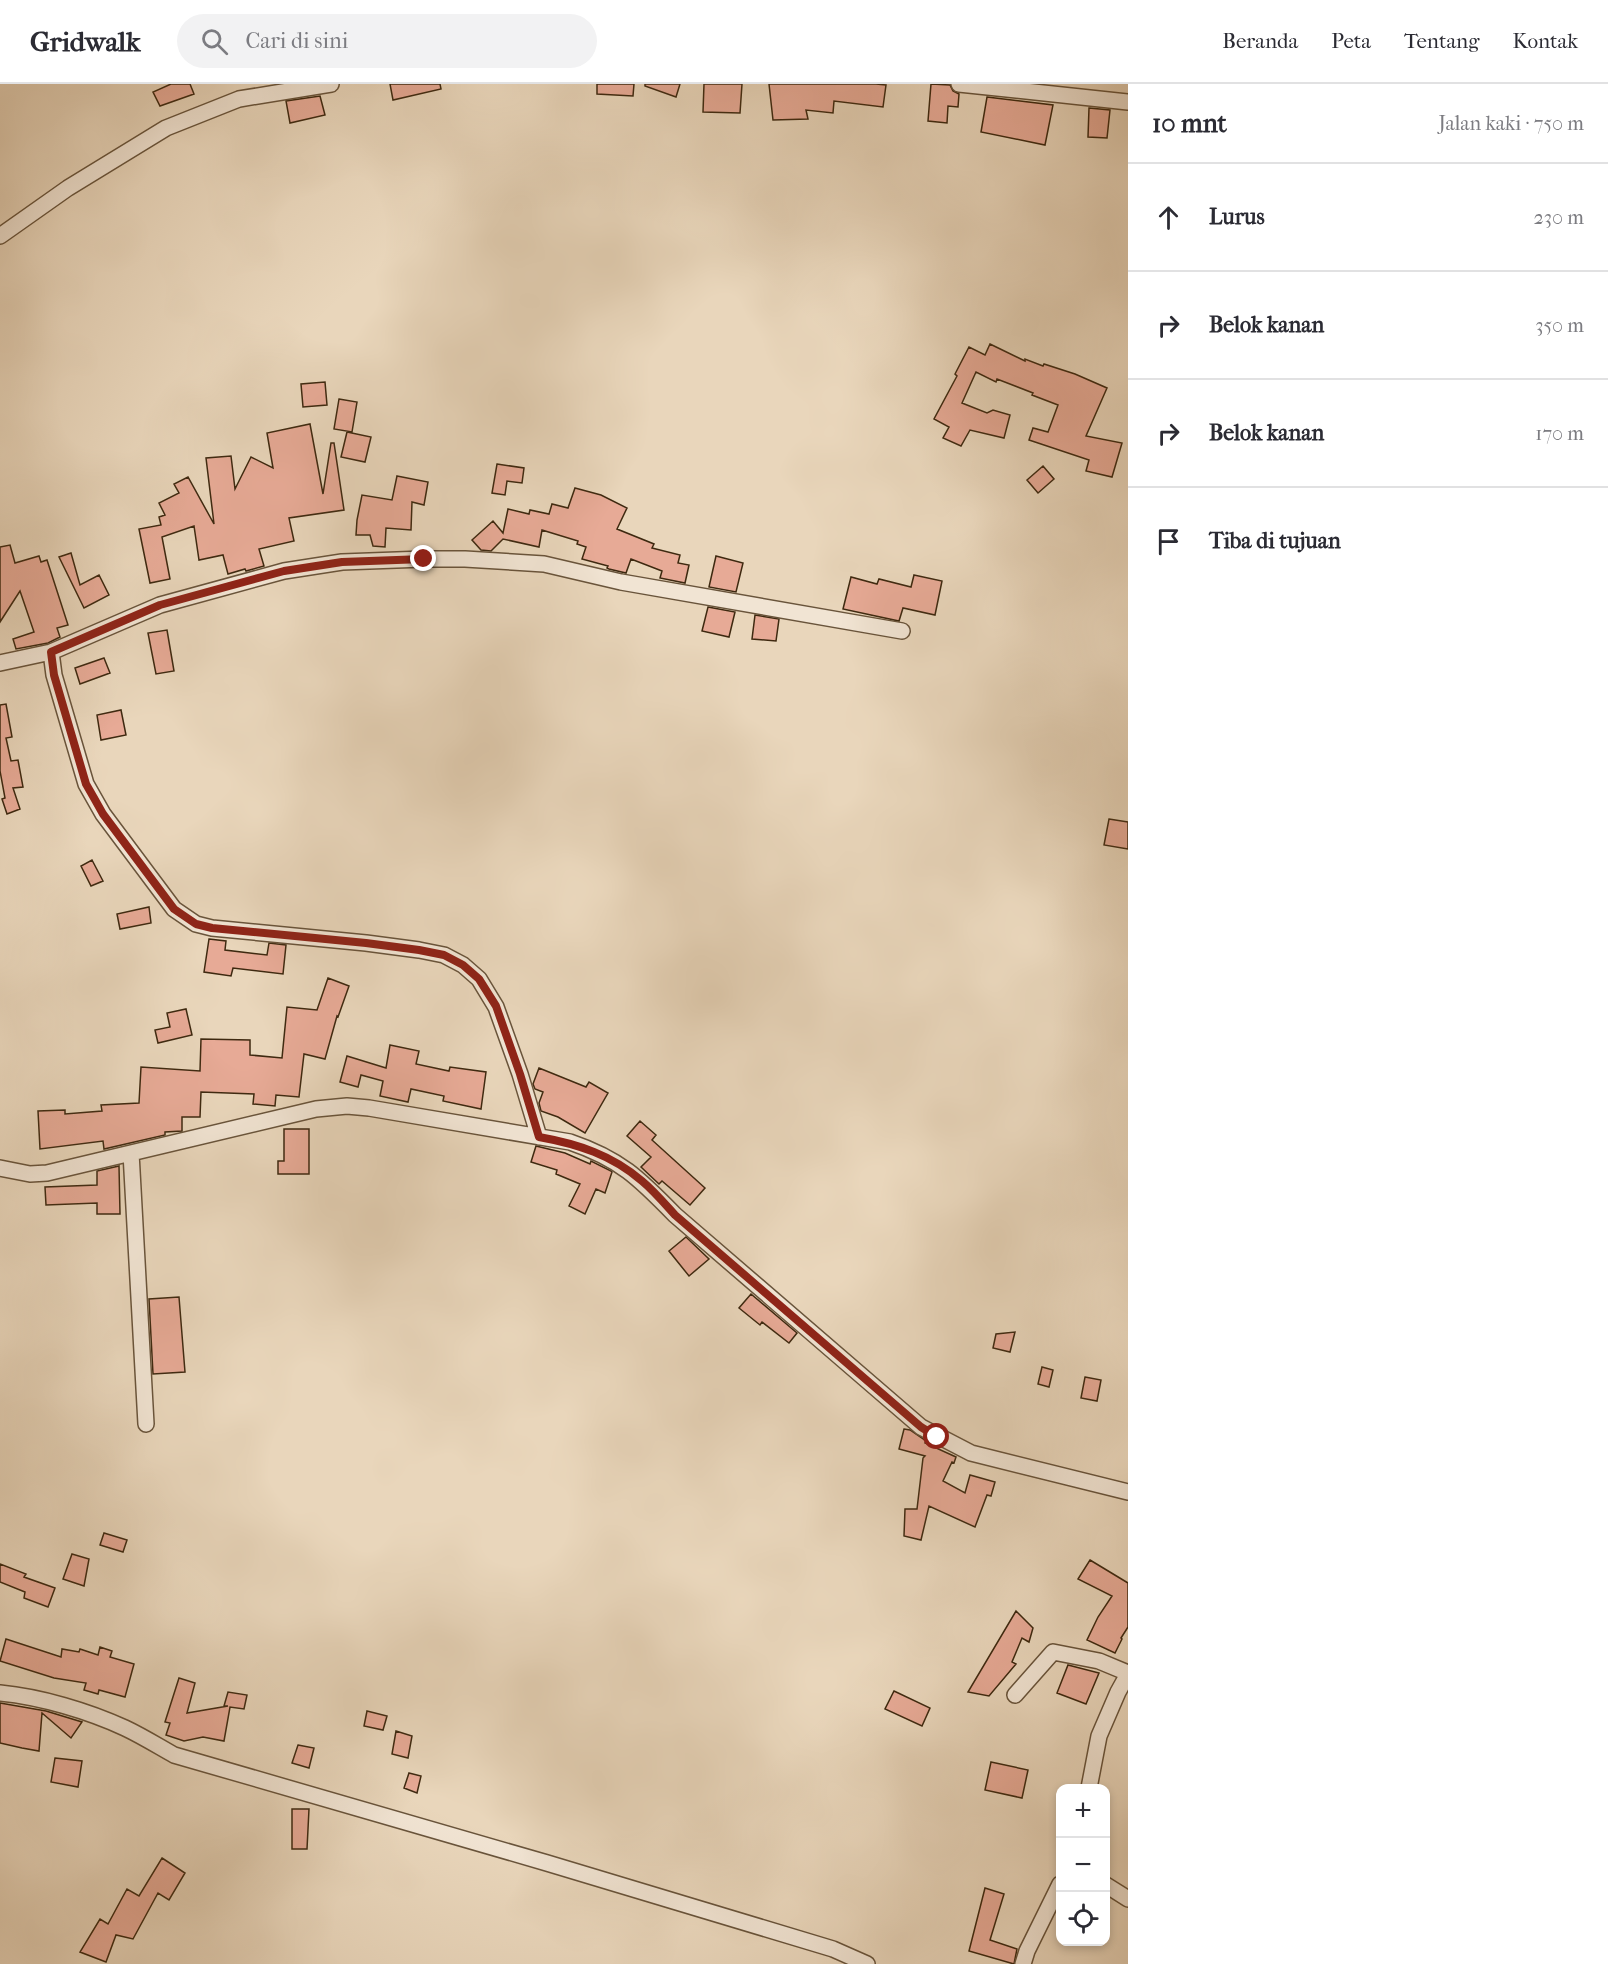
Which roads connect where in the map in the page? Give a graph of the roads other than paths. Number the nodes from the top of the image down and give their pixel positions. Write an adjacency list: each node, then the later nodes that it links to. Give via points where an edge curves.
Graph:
1 (330, 84): 4 (street, via 239,99 166,128 68,188)
2 (959, 84): 3 (street)
3 (1128, 102)
4 (0, 236)
5 (902, 631): 6 (street, via 621,582 544,564 424,559 342,562 284,571 160,605)
6 (51, 652): 7 (street); 8 (street, via 86,784 103,814 174,909 196,924 212,928 419,950 444,955 463,965 479,979 496,1006)
7 (0, 663)
8 (539, 1137): 9 (street, via 347,1106 316,1109); 12 (street, via 591,1149 644,1182 675,1215 921,1427 971,1453)
9 (131, 1153): 10 (street, via 47,1173); 11 (street)
10 (0, 1168)
11 (146, 1424)
12 (1128, 1492)
13 (1128, 1673): 15 (street, via 1099,1661 1053,1652); 16 (street, via 1099,1736)
14 (0, 1693): 20 (street, via 68,1707 125,1728 174,1755 582,1873 833,1949)
15 (1015, 1695)
16 (1090, 1784)
17 (1110, 1888): 19 (street)
18 (1056, 1892): 21 (street)
19 (1128, 1899)
20 (867, 1964)
21 (1023, 1964)

